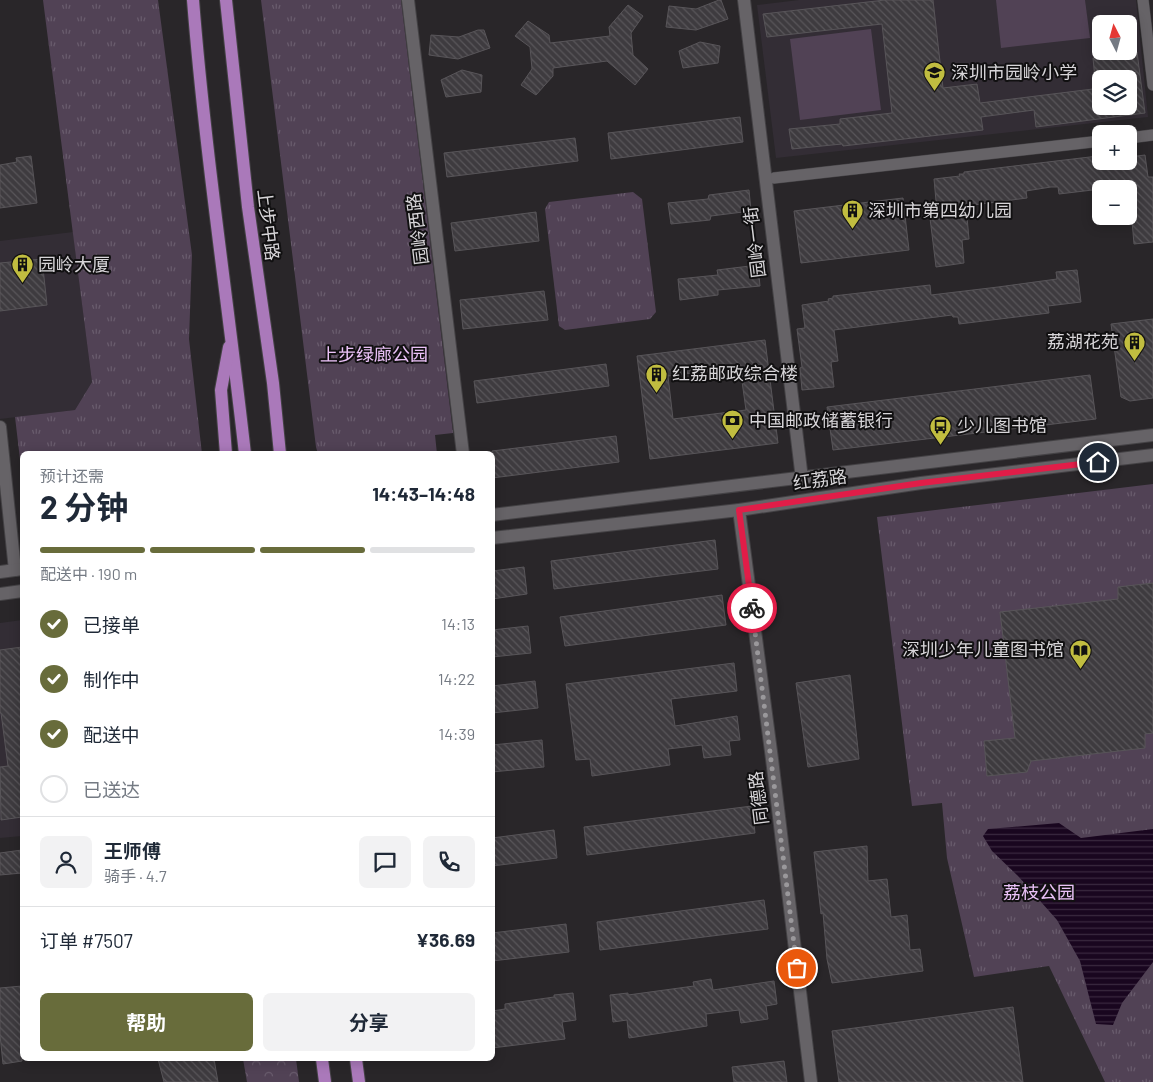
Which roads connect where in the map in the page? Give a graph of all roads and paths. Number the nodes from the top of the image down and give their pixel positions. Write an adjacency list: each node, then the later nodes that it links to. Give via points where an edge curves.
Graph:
1 (193, 0): 11 (main road)
2 (226, 0): 12 (main road, 上步中路, via 248,207)
3 (408, 0): 19 (street, 园岭西路)
4 (745, 0): 21 (street, 园岭一街)
5 (1143, 0): 6 (street)
6 (1153, 85)
7 (1153, 135): 8 (street)
8 (1137, 137)
9 (1092, 142): 10 (street)
10 (774, 178)
11 (231, 329): 15 (main road, via 221,390); 16 (main road)
12 (277, 425): 17 (main road, 上步中路); 18 (main road)
13 (0, 427): 25 (street)
14 (1153, 436): 21 (street, 红荔路)
15 (226, 451)
16 (245, 451)
17 (280, 451)
18 (288, 451)
19 (463, 451)
20 (1153, 455): 22 (street, 红荔路, via 921,483)
21 (802, 479): 23 (street, 红荔路)
22 (739, 510): 24 (street, 红荔路); 33 (street, 同德路)
23 (495, 515)
24 (495, 538)
25 (19, 569): 26 (street)
26 (0, 572)
27 (20, 591): 28 (street)
28 (0, 594)
29 (322, 1061): 31 (main road)
30 (356, 1061): 32 (main road)
31 (325, 1082)
32 (359, 1082)
33 (811, 1082)

